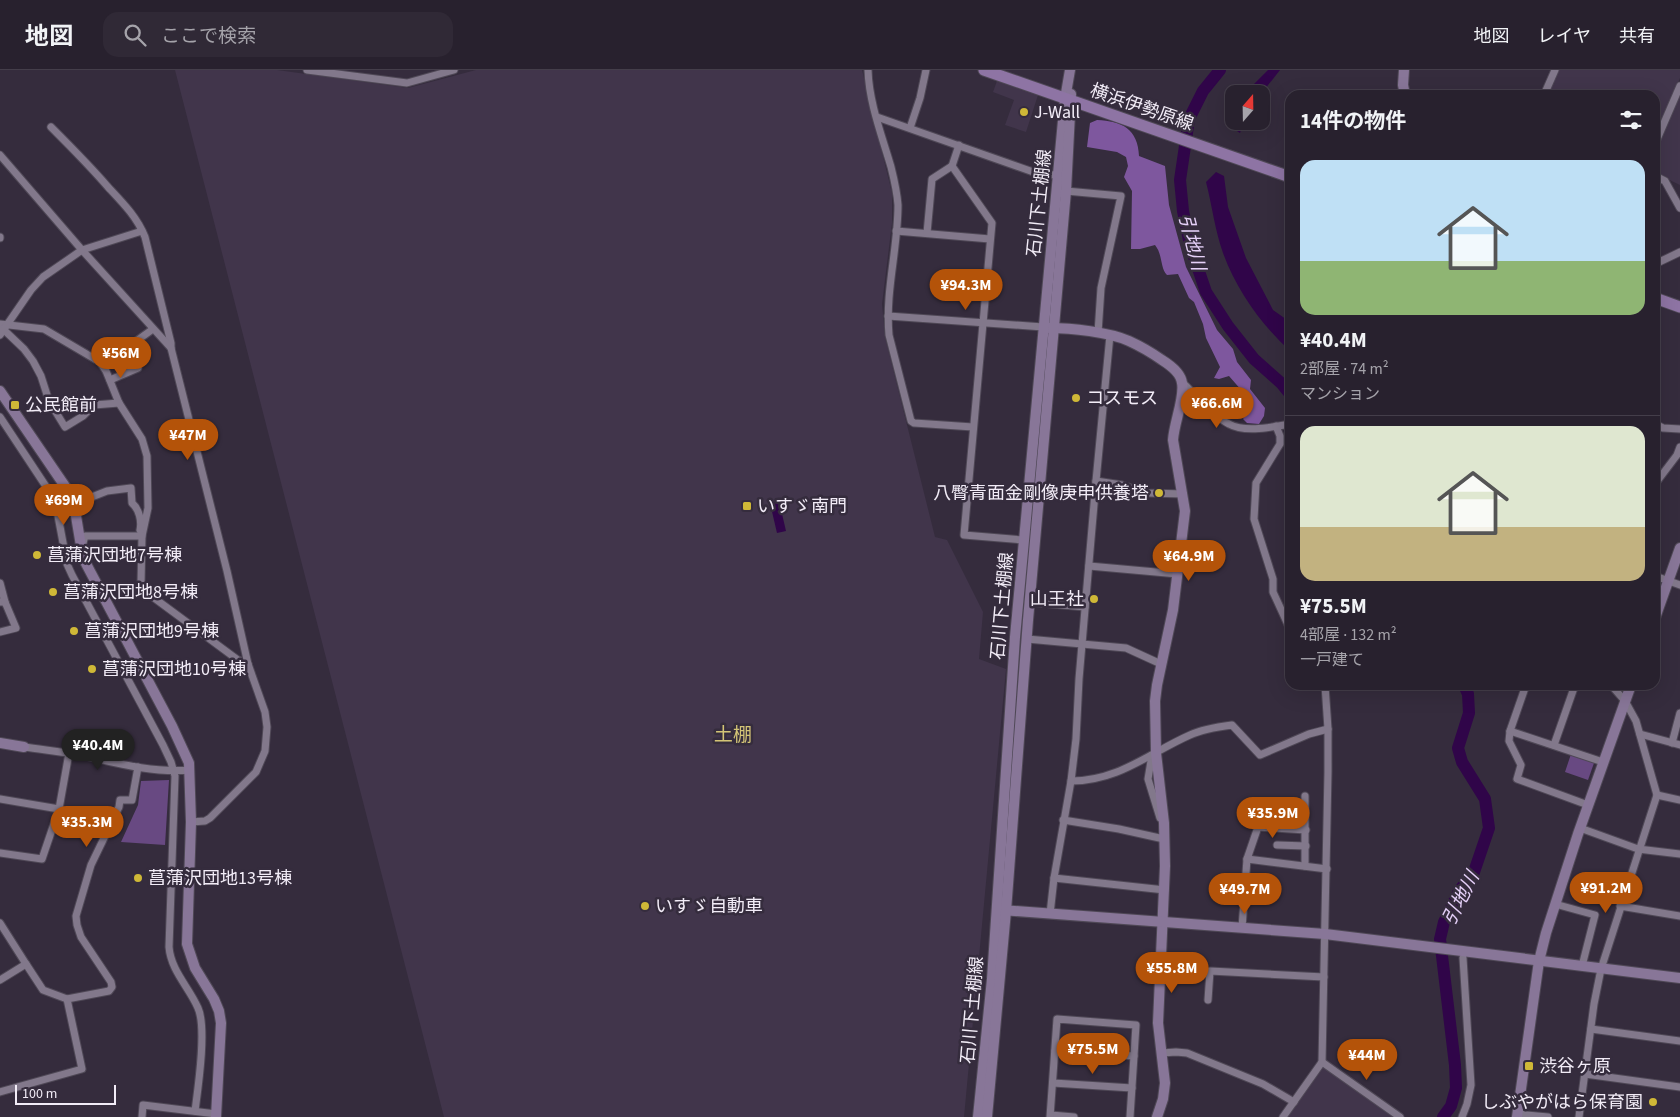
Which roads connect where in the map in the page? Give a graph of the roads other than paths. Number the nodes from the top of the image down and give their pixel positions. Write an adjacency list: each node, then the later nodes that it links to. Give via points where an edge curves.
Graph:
1 (307, 70): 2 (street, via 407,83)
2 (454, 70)
3 (868, 70): 14 (street)
4 (926, 70): 16 (street)
5 (984, 70): 13 (main road, 横浜伊勢原線)
6 (1002, 70): 13 (main road, 横浜伊勢原線)
7 (1404, 70): 11 (street)
8 (1555, 70): 12 (street)
9 (1069, 75): 13 (street)
10 (1680, 86): 17 (street)
11 (1404, 90)
12 (1546, 90)
13 (1068, 97): 18 (main road, 横浜伊勢原線); 24 (street, 石川下土棚線); 26 (street, 石川下土棚線)
14 (877, 117): 16 (street); 29 (street, via 895,184 898,204)
15 (51, 127): 28 (street, via 131,212)
16 (910, 128): 19 (street)
17 (1660, 132)
18 (1199, 142): 22 (main road, 横浜伊勢原線); 23 (main road, 横浜伊勢原線)
19 (960, 145): 21 (street); 24 (street, via 1039,174)
20 (0, 155): 32 (street)
21 (952, 166): 30 (street, via 932,179); 31 (street, via 992,223)
22 (1285, 169)
23 (1285, 175)
24 (1058, 176): 41 (street, 石川下土棚線)
25 (1660, 178): 27 (street, via 1665,181)
26 (1066, 191): 43 (street, 石川下土棚線); 45 (street, via 1121,196 1101,288)
27 (1680, 208)
28 (142, 231): 32 (street); 48 (street, via 172,343)
29 (896, 232): 30 (street); 39 (street)
30 (927, 233): 31 (street)
31 (990, 239): 40 (street)
32 (82, 250): 42 (street, via 43,277); 44 (street)
33 (1680, 252): 34 (street)
34 (1660, 262)
35 (1660, 300): 37 (main road)
36 (1660, 307): 38 (main road)
37 (1680, 307)
38 (1680, 313)
39 (888, 316): 40 (street); 58 (street, via 889,335 914,423)
40 (982, 324): 41 (street); 58 (street)
41 (1043, 327): 43 (street); 67 (street, 石川下土棚線)
42 (2, 328): 49 (street, via 44,329); 53 (street, via 33,361 49,401 65,427 94,405)
43 (1054, 328): 45 (street); 77 (street, 石川下土棚線)
44 (153, 329): 47 (street); 48 (street)
45 (1098, 333): 46 (street)
46 (1110, 335): 51 (street, via 1152,353 1180,376); 63 (street)
47 (128, 347): 49 (street); 50 (street, via 138,368)
48 (170, 348): 85 (street)
49 (96, 359): 50 (street)
50 (110, 380): 53 (street)
51 (1182, 382): 56 (street, via 1228,424 1248,428); 64 (street, via 1173,440)
52 (0, 391): 65 (street)
53 (119, 403): 66 (street, via 142,439 148,456 148,508)
54 (0, 417): 107 (street, via 55,500 67,564)
55 (1285, 425): 56 (street)
56 (1276, 426): 80 (street, via 1280,444 1256,484 1254,518 1273,580 1273,592)
57 (1660, 426): 59 (street)
58 (973, 427): 67 (street, via 964,535)
59 (1680, 428)
60 (1680, 447): 61 (street)
61 (1678, 455): 62 (street)
62 (1660, 475)
63 (1096, 481): 64 (street, via 1155,494); 70 (street)
64 (1183, 494): 71 (street, via 1185,511)
65 (74, 504): 66 (street, via 107,492 131,488 132,503 141,525); 68 (street)
66 (140, 536): 68 (street, via 85,536); 85 (street, via 140,583 146,592)
67 (1023, 540): 82 (street, 石川下土棚線)
68 (80, 544): 106 (street, via 88,571 179,740)
69 (1680, 548): 73 (street)
70 (1089, 566): 71 (street); 79 (street)
71 (1178, 574): 86 (street)
72 (1660, 578): 73 (street)
73 (1668, 581): 75 (street); 78 (street)
74 (0, 583): 76 (street)
75 (1680, 585)
76 (3, 602): 81 (street, via 16,628)
77 (1030, 602): 79 (street); 83 (street, 石川下土棚線)
78 (1660, 604)
79 (1085, 607): 84 (street)
80 (1285, 618)
81 (0, 632)
82 (1015, 637): 83 (street); 132 (street, 石川下土棚線)
83 (1027, 639): 84 (street); 132 (street, 石川下土棚線)
84 (1082, 643): 86 (street, via 1126,648); 108 (street)
85 (248, 664): 116 (street, via 265,712 265,751 256,772 215,814 205,821)
86 (1161, 664): 103 (street, via 1155,701)
87 (1324, 690): 94 (street)
88 (1524, 690): 95 (street)
89 (1573, 690): 100 (street)
90 (1615, 690): 92 (street)
91 (1629, 690): 92 (street)
92 (1625, 701): 96 (street); 104 (street)
93 (1680, 712): 98 (street)
94 (1328, 728): 103 (street, via 1260,755 1232,725 1190,735); 127 (street)
95 (1510, 731): 100 (street); 113 (street, via 1510,741 1521,765 1518,779)
96 (1640, 734): 98 (street); 109 (street)
97 (0, 743): 101 (street)
98 (1672, 743): 99 (street)
99 (1680, 745)
100 (1554, 746): 104 (street)
101 (24, 747): 102 (street)
102 (69, 753): 105 (street); 114 (street)
103 (1154, 754): 108 (street, via 1118,773); 119 (street)
104 (1603, 762): 113 (street)
105 (138, 767): 107 (street); 147 (street, via 132,800 120,800 91,865 76,916 81,937 112,987 109,991)
106 (190, 770): 107 (street); 116 (street)
107 (174, 771): 161 (street, via 169,947 172,964 201,1019)
108 (1071, 781): 115 (street)
109 (1657, 795): 112 (street); 122 (street)
110 (1305, 796): 118 (street)
111 (0, 799): 114 (street)
112 (1680, 800)
113 (1588, 805): 117 (street)
114 (59, 809): 123 (street, via 42,859)
115 (1063, 820): 119 (street); 128 (street)
116 (191, 822): 162 (street, via 187,944 195,968 219,1011)
117 (1580, 828): 122 (street); 130 (street)
118 (1306, 830): 121 (street); 125 (street, via 1258,827)
119 (1164, 835): 129 (street)
120 (1277, 844): 121 (street)
121 (1306, 846): 126 (street)
122 (1638, 849): 124 (street); 131 (street)
123 (0, 853)
124 (1680, 854)
125 (1247, 859): 126 (street); 137 (street)
126 (1305, 866): 127 (street)
127 (1327, 869): 138 (street)
128 (1054, 878): 129 (street); 133 (street)
129 (1165, 890): 136 (street)
130 (1555, 904): 140 (street); 142 (street, via 1595,915)
131 (1620, 906): 134 (street); 143 (street)
132 (1001, 911): 133 (street); 166 (street, 石川下土棚線); 167 (street, 石川下土棚線)
133 (1050, 914): 136 (street)
134 (1680, 916)
135 (0, 923): 141 (street)
136 (1163, 923): 137 (street); 152 (street, via 1158,1023)
137 (1242, 928): 138 (street)
138 (1325, 934): 139 (street); 144 (street)
139 (1465, 955): 140 (street); 173 (street, via 1471,1085)
140 (1539, 961): 142 (street); 163 (street)
141 (26, 964): 146 (street); 147 (street, via 43,990)
142 (1582, 966): 143 (street)
143 (1601, 969): 145 (street); 149 (street)
144 (1324, 977): 148 (street, via 1210,971); 154 (street)
145 (1680, 978)
146 (0, 980)
147 (67, 999): 159 (street, via 82,1069)
148 (1208, 1000)
149 (1591, 1029): 150 (street); 155 (street)
150 (1680, 1041)
151 (1055, 1051): 153 (street); 153 (street, via 1058,1019 1136,1025); 156 (street)
152 (1162, 1053): 160 (street, via 1187,1053 1263,1084); 170 (street, via 1164,1091)
153 (1134, 1056): 157 (street)
154 (1322, 1062): 160 (street); 172 (street)
155 (1585, 1074): 158 (street); 175 (street)
156 (1053, 1083): 157 (street); 164 (street)
157 (1132, 1088): 169 (street)
158 (1680, 1088)
159 (0, 1092)
160 (1294, 1102): 171 (street)
161 (196, 1111): 162 (street); 165 (street, via 143,1105)
162 (216, 1115)
163 (1517, 1115): 174 (street)
164 (1050, 1116): 168 (street)
165 (142, 1117)
166 (978, 1117)
167 (987, 1117)
168 (1074, 1117)
169 (1130, 1117)
170 (1157, 1117)
171 (1283, 1117)
172 (1400, 1117)
173 (1462, 1117)
174 (1548, 1117)
175 (1579, 1117)

